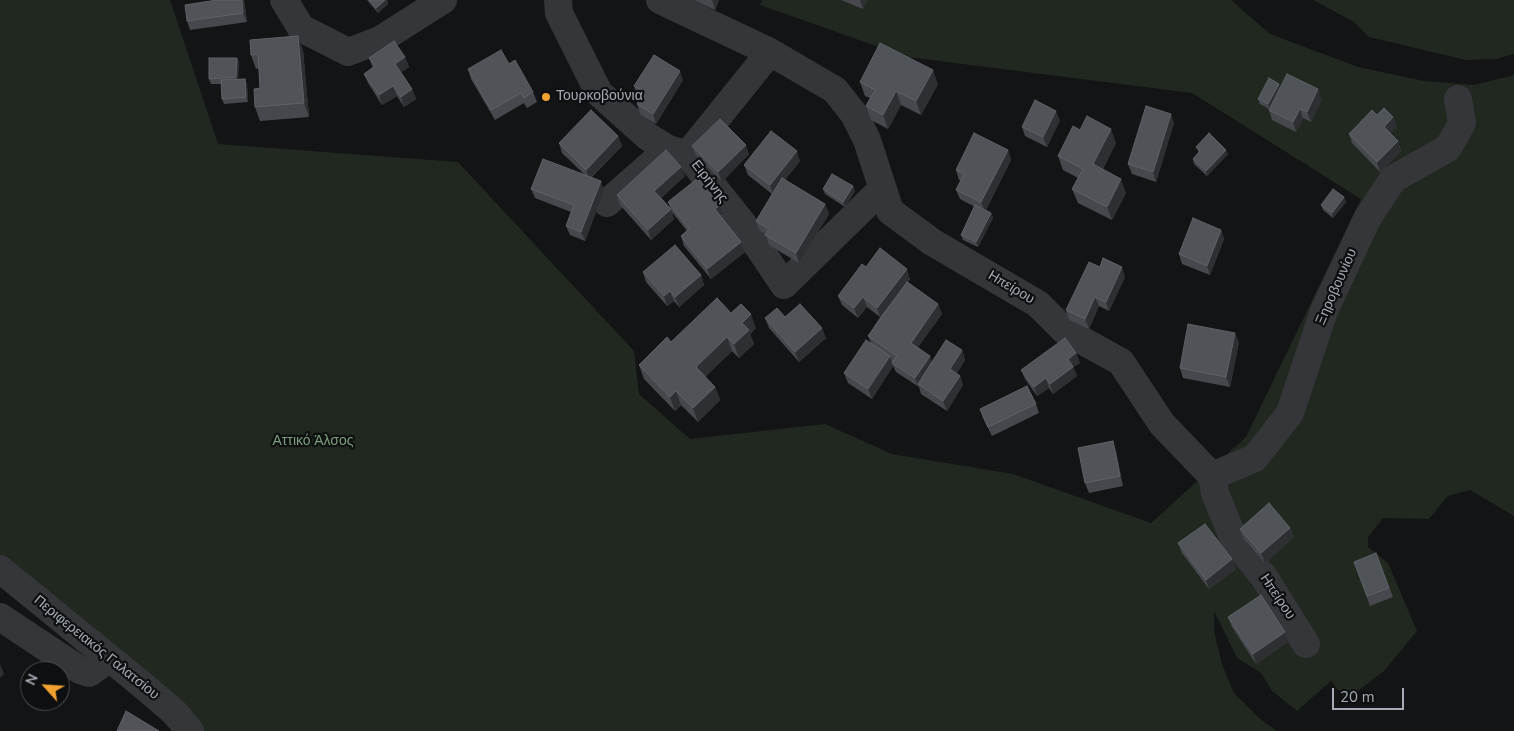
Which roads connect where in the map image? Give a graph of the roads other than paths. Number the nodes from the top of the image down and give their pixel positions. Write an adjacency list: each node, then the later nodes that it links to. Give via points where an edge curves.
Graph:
1 (284, 0): 2 (street, via 301,28 348,52 380,40)
2 (443, 0)
3 (558, 0): 7 (street, Ειρήνης, via 559,13 599,93 648,136)
4 (660, 0): 5 (street, Ηπείρου)
5 (770, 52): 7 (street); 8 (street, Ηπείρου, via 840,96 854,114 867,140)
6 (1458, 100): 10 (street, Ξηροβουνίου, via 1462,123 1448,148 1393,178 1367,219 1324,311 1290,412 1255,458)
7 (678, 152): 8 (street, Ειρήνης, via 743,224 784,284); 9 (street)
8 (881, 190): 10 (street, Ηπείρου, via 890,211 932,242 1038,304 1065,331 1121,362 1162,424)
9 (607, 203)
10 (1212, 476): 13 (street, Ηπείρου, via 1215,493 1234,540 1264,577)
11 (0, 569): 14 (street, Περιφερειακός Γαλατσίου)
12 (0, 618): 14 (street, via 80,670 89,673)
13 (1306, 644)
14 (109, 659): 15 (street, Περιφερειακός Γαλατσίου, via 175,713)
15 (190, 731)

